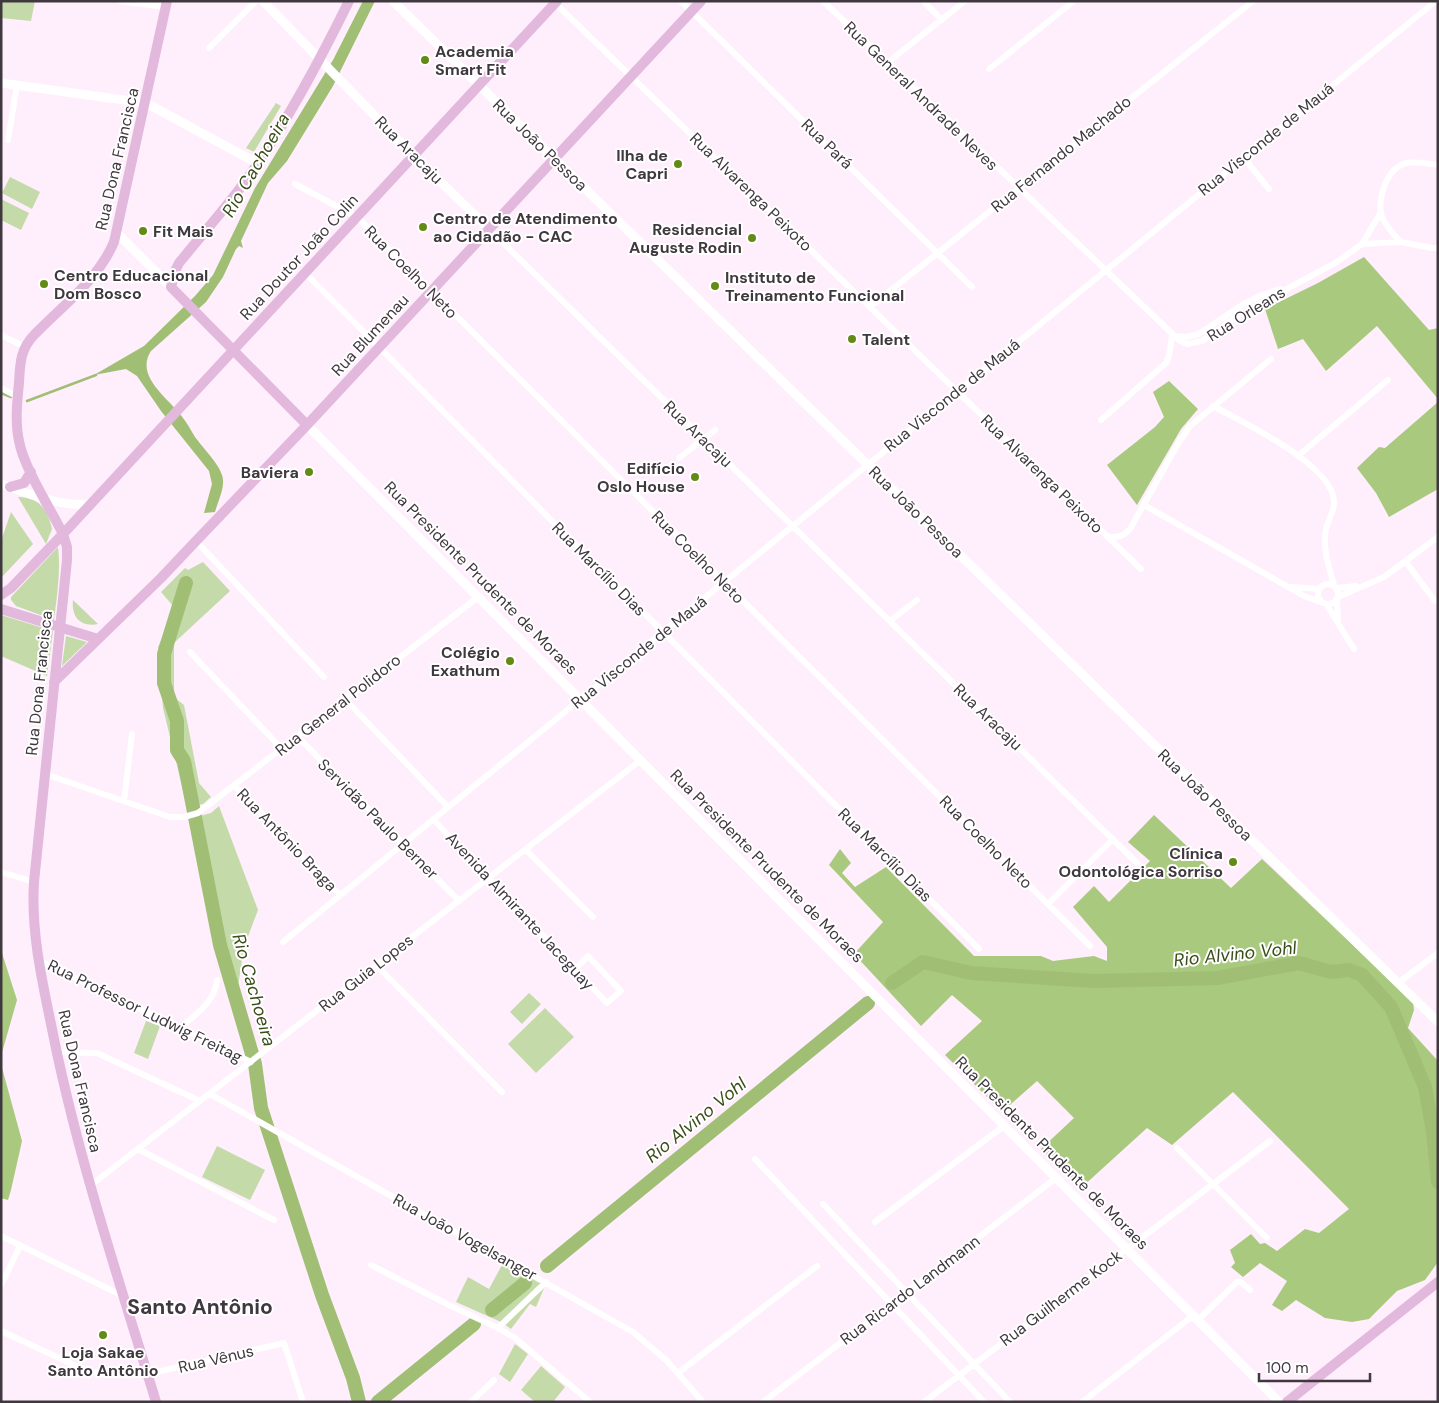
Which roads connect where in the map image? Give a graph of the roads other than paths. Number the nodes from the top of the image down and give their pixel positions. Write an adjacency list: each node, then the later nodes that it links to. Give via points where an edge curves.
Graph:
1 (120, 1): 15 (street)
2 (256, 1): 18 (street)
3 (264, 1): 20 (street, Rua Aracaju)
4 (350, 1): 20 (main road)
5 (681, 1): 16 (street, Rua Pará)
6 (701, 1): 16 (main road, Rua Blumenau)
7 (823, 1): 19 (street, Rua General Andrade Neves)
8 (923, 1): 17 (street)
9 (965, 1): 17 (street)
10 (1074, 1): 21 (street)
11 (1253, 1): 34 (street, Rua Fernando Machado)
12 (1436, 1): 29 (street, Rua Visconde de Mauá)
13 (395, 2): 25 (street, Rua João Pessoa)
14 (556, 2): 22 (street, Rua Alvarenga Peixoto); 25 (main road, Rua Doutor João Colin)
15 (166, 4): 26 (main road, Rua Dona Francisca)
16 (691, 12): 22 (main road, Rua Blumenau); 43 (street, Rua Pará)
17 (942, 20): 19 (street)
18 (209, 48)
19 (887, 63): 34 (street, Rua General Andrade Neves)
20 (324, 64): 28 (street, Rua Aracaju); 31 (main road)
21 (989, 69)
22 (631, 76): 30 (main road, Rua Blumenau); 49 (street, Rua Alvarenga Peixoto)
23 (1, 83): 24 (street)
24 (17, 85): 26 (street); 27 (street)
25 (479, 85): 28 (main road, Rua Doutor João Colin); 30 (street, Rua João Pessoa)
26 (146, 103): 31 (street); 39 (main road, Rua Dona Francisca)
27 (8, 140)
28 (414, 156): 37 (main road, Rua Doutor João Colin); 38 (street, Rua Aracaju)
29 (1244, 158): 35 (street); 44 (street, Rua Visconde de Mauá)
30 (554, 159): 38 (main road, Rua Blumenau); 67 (street, Rua João Pessoa)
31 (257, 164): 46 (main road, via 180,263)
32 (1438, 165): 36 (street, via 1413,163 1397,167 1385,183)
33 (295, 184): 37 (street, Rua Coelho Neto)
34 (1018, 188): 43 (street, Rua Fernando Machado); 44 (street, Rua General Andrade Neves)
35 (1269, 189)
36 (1381, 212): 40 (street, via 1383,220); 41 (street, Rua Orleans)
37 (356, 217): 45 (main road, Rua Doutor João Colin); 48 (street, Rua Coelho Neto)
38 (489, 229): 48 (main road, Rua Blumenau); 64 (street, Rua Aracaju)
39 (118, 233): 46 (street); 52 (main road, Rua Dona Francisca, via 100,268)
40 (1401, 242): 41 (street); 42 (street)
41 (1362, 244): 51 (street, Rua Orleans, via 1328,267 1237,316 1202,341 1186,344)
42 (1438, 248)
43 (938, 252): 47 (street, Rua Pará); 49 (street, Rua Fernando Machado)
44 (1105, 271): 51 (street, Rua General Andrade Neves); 58 (street, Rua Visconde de Mauá)
45 (305, 273): 53 (street, Rua Marcílio Dias); 54 (main road, Rua Doutor João Colin)
46 (171, 287): 54 (main road, Rua Presidente Prudente de Moraes)
47 (972, 287)
48 (431, 291): 53 (main road, Rua Blumenau); 81 (street, Rua Coelho Neto)
49 (870, 307): 58 (street, Rua Alvarenga Peixoto)
50 (1, 335): 52 (street)
51 (1172, 336): 61 (street, via 1166,363)
52 (25, 347): 59 (main road, Rua Dona Francisca, via 20,360)
53 (379, 347): 62 (main road, Rua Blumenau); 97 (street, Rua Marcílio Dias)
54 (233, 350): 62 (main road, Rua Presidente Prudente de Moraes); 71 (main road, Rua Doutor João Colin)
55 (1271, 359): 60 (street)
56 (1388, 380): 65 (street)
57 (1, 388): 59 (street)
58 (957, 391): 67 (street, Rua Visconde de Mauá); 75 (street, Rua Alvarenga Peixoto)
59 (18, 397): 68 (main road, Rua Dona Francisca, via 19,441)
60 (1213, 406): 65 (street); 72 (street, via 1184,432)
61 (1102, 420)
62 (307, 425): 77 (main road, Rua Blumenau); 88 (street, Rua Presidente Prudente de Moraes)
63 (715, 430): 64 (street)
64 (704, 439): 66 (street); 73 (street, Rua Aracaju)
65 (1299, 455): 79 (street, via 1321,476 1333,496 1325,541)
66 (679, 458)
67 (868, 465): 73 (street, Rua Visconde de Mauá); 133 (street, Rua João Pessoa)
68 (31, 472): 69 (main road, via 24,483); 70 (main road, Rua Dona Francisca)
69 (6, 486): 70 (street)
70 (44, 498): 71 (street, via 67,505); 74 (main road, Rua Dona Francisca)
71 (91, 504): 74 (main road, Rua Doutor João Colin)
72 (1144, 505): 75 (street, via 1126,534); 85 (street)
73 (793, 526): 81 (street, Rua Visconde de Mauá); 94 (street, Rua Aracaju)
74 (63, 534): 86 (main road, Rua Doutor João Colin); 95 (main road, Rua Dona Francisca, via 67,560)
75 (1108, 537): 80 (street, Rua Alvarenga Peixoto)
76 (1438, 537): 78 (street)
77 (196, 542): 98 (main road, Rua Blumenau); 101 (street)
78 (1406, 562): 84 (street); 91 (street)
79 (1328, 563): 82 (street); 83 (street)
80 (1141, 569)
81 (724, 582): 97 (street, Rua Visconde de Mauá); 123 (street, Rua Coelho Neto)
82 (1321, 586): 83 (street); 85 (street); 92 (street, via 1318,595)
83 (1335, 586): 84 (street); 89 (street)
84 (1362, 586): 89 (street)
85 (1290, 587): 92 (street)
86 (11, 588): 87 (main road, Rua Doutor João Colin); 93 (main road)
87 (1, 595)
88 (478, 597): 103 (street, Rua Presidente Prudente de Moraes); 104 (street, Rua General Polidoro)
89 (1338, 598): 92 (street, via 1332,603); 96 (street)
90 (917, 600): 94 (street)
91 (1435, 601)
92 (1324, 603): 96 (street)
93 (3, 609): 95 (main road)
94 (890, 621): 114 (street, Rua Aracaju)
95 (60, 627): 98 (main road); 102 (main road, Rua Dona Francisca)
96 (1339, 627): 99 (street)
97 (663, 632): 103 (street, Rua Visconde de Mauá); 127 (street, Rua Marcílio Dias)
98 (98, 639): 102 (main road, Rua Blumenau)
99 (1354, 649)
100 (190, 652): 107 (street)
101 (324, 677)
102 (54, 682): 109 (main road, Rua Dona Francisca)
103 (580, 699): 108 (street, Rua Presidente Prudente de Moraes); 112 (street, Rua Visconde de Mauá)
104 (346, 700): 106 (street, Rua General Polidoro); 112 (street, Avenida Almirante Jaceguay)
105 (132, 734): 111 (street)
106 (298, 737): 107 (street, Rua General Polidoro); 115 (street, Servidão Paulo Berner)
107 (282, 749): 110 (street, Rua General Polidoro)
108 (641, 760): 116 (street, Rua Guia Lopes); 141 (street, Rua Presidente Prudente de Moraes)
109 (45, 774): 111 (street); 120 (main road, Rua Dona Francisca)
110 (235, 786): 111 (street, Rua General Polidoro, via 195,814 170,817); 121 (street, Rua Antônio Braga)
111 (124, 801)
112 (448, 807): 113 (street, Rua Visconde de Mauá)
113 (433, 819): 115 (street, Rua Visconde de Mauá); 119 (street, Avenida Almirante Jaceguay)
114 (1113, 839): 117 (street, Rua Aracaju); 123 (street)
115 (403, 844): 121 (street, Rua Visconde de Mauá); 122 (street, Servidão Paulo Berner)
116 (526, 850): 119 (street, Rua Guia Lopes); 124 (street)
117 (1137, 863)
118 (1, 872): 120 (street)
119 (489, 878): 122 (street, Rua Guia Lopes); 131 (street, Avenida Almirante Jaceguay)
120 (34, 882): 129 (main road, Rua Dona Francisca, via 33,913)
121 (340, 895): 125 (street, Rua Visconde de Mauá)
122 (459, 901): 130 (street, Rua Guia Lopes)
123 (1048, 904): 126 (street, Rua Coelho Neto)
124 (593, 917)
125 (283, 942)
126 (1090, 946)
127 (979, 949)
128 (1438, 953): 133 (street)
129 (38, 960): 135 (street, Rua Professor Ludwig Freitag); 136 (main road, Rua Dona Francisca)
130 (376, 965): 137 (street, Rua Guia Lopes); 138 (street)
131 (574, 968): 131 (street, Avenida Almirante Jaceguay, via 607,1003 621,990 588,956)
132 (217, 980): 135 (street, via 211,1000)
133 (1398, 983): 134 (street, Rua João Pessoa)
134 (1438, 1022)
135 (180, 1028): 137 (street, Rua Professor Ludwig Freitag)
136 (56, 1052): 140 (street, via 97,1053); 148 (main road, Rua Dona Francisca)
137 (254, 1060): 139 (street, Rua Guia Lopes)
138 (502, 1092)
139 (210, 1094): 140 (street, Rua Guia Lopes); 158 (street, Rua João Vogelsanger)
140 (200, 1101): 144 (street, Rua Guia Lopes)
141 (1004, 1126): 146 (street, Rua Presidente Prudente de Moraes); 151 (street)
142 (1270, 1140): 147 (street, Rua Guilherme Kock)
143 (1177, 1148): 147 (street)
144 (138, 1149): 148 (street, Rua Guia Lopes); 150 (street)
145 (755, 1160): 164 (street)
146 (1056, 1178): 155 (street, Rua Presidente Prudente de Moraes); 162 (street, Rua Ricardo Landmann)
147 (1213, 1184): 153 (street); 155 (street, Rua Guilherme Kock)
148 (91, 1185): 163 (main road, Rua Dona Francisca)
149 (823, 1204): 162 (street)
150 (274, 1220)
151 (875, 1222)
152 (1, 1236): 154 (street)
153 (1267, 1238)
154 (20, 1246): 160 (street); 163 (street)
155 (1127, 1249): 165 (street, Rua Presidente Prudente de Moraes); 168 (street, Rua Guilherme Kock)
156 (372, 1265): 166 (street)
157 (817, 1266): 169 (street)
158 (546, 1282): 166 (street); 169 (street, Rua João Vogelsanger, via 634,1332)
159 (1438, 1282): 184 (main road)
160 (1, 1285)
161 (1250, 1290): 165 (street, via 1237,1282)
162 (906, 1292): 164 (street, Rua Ricardo Landmann); 168 (street)
163 (124, 1296): 170 (main road, Rua Dona Francisca)
164 (892, 1304): 171 (street); 178 (street, Rua Ricardo Landmann)
165 (1196, 1318): 182 (street); 183 (street, Rua Presidente Prudente de Moraes)
166 (498, 1328): 176 (street, via 515,1338)
167 (1, 1331): 170 (street, Rua Vênus, via 87,1371 110,1375)
168 (974, 1364): 171 (street, Rua Guilherme Kock); 181 (street)
169 (678, 1373): 177 (street, Rua João Vogelsanger)
170 (148, 1374): 173 (main road, Rua Dona Francisca); 174 (street, Rua Vênus, via 284,1343)
171 (959, 1375): 179 (street, Rua Guilherme Kock); 180 (street)
172 (494, 1380): 175 (street)
173 (156, 1402)
174 (303, 1402)
175 (471, 1402)
176 (590, 1402)
177 (703, 1402)
178 (763, 1402)
179 (924, 1402)
180 (984, 1402)
181 (1010, 1402)
182 (1082, 1402)
183 (1279, 1402)
184 (1287, 1402)

